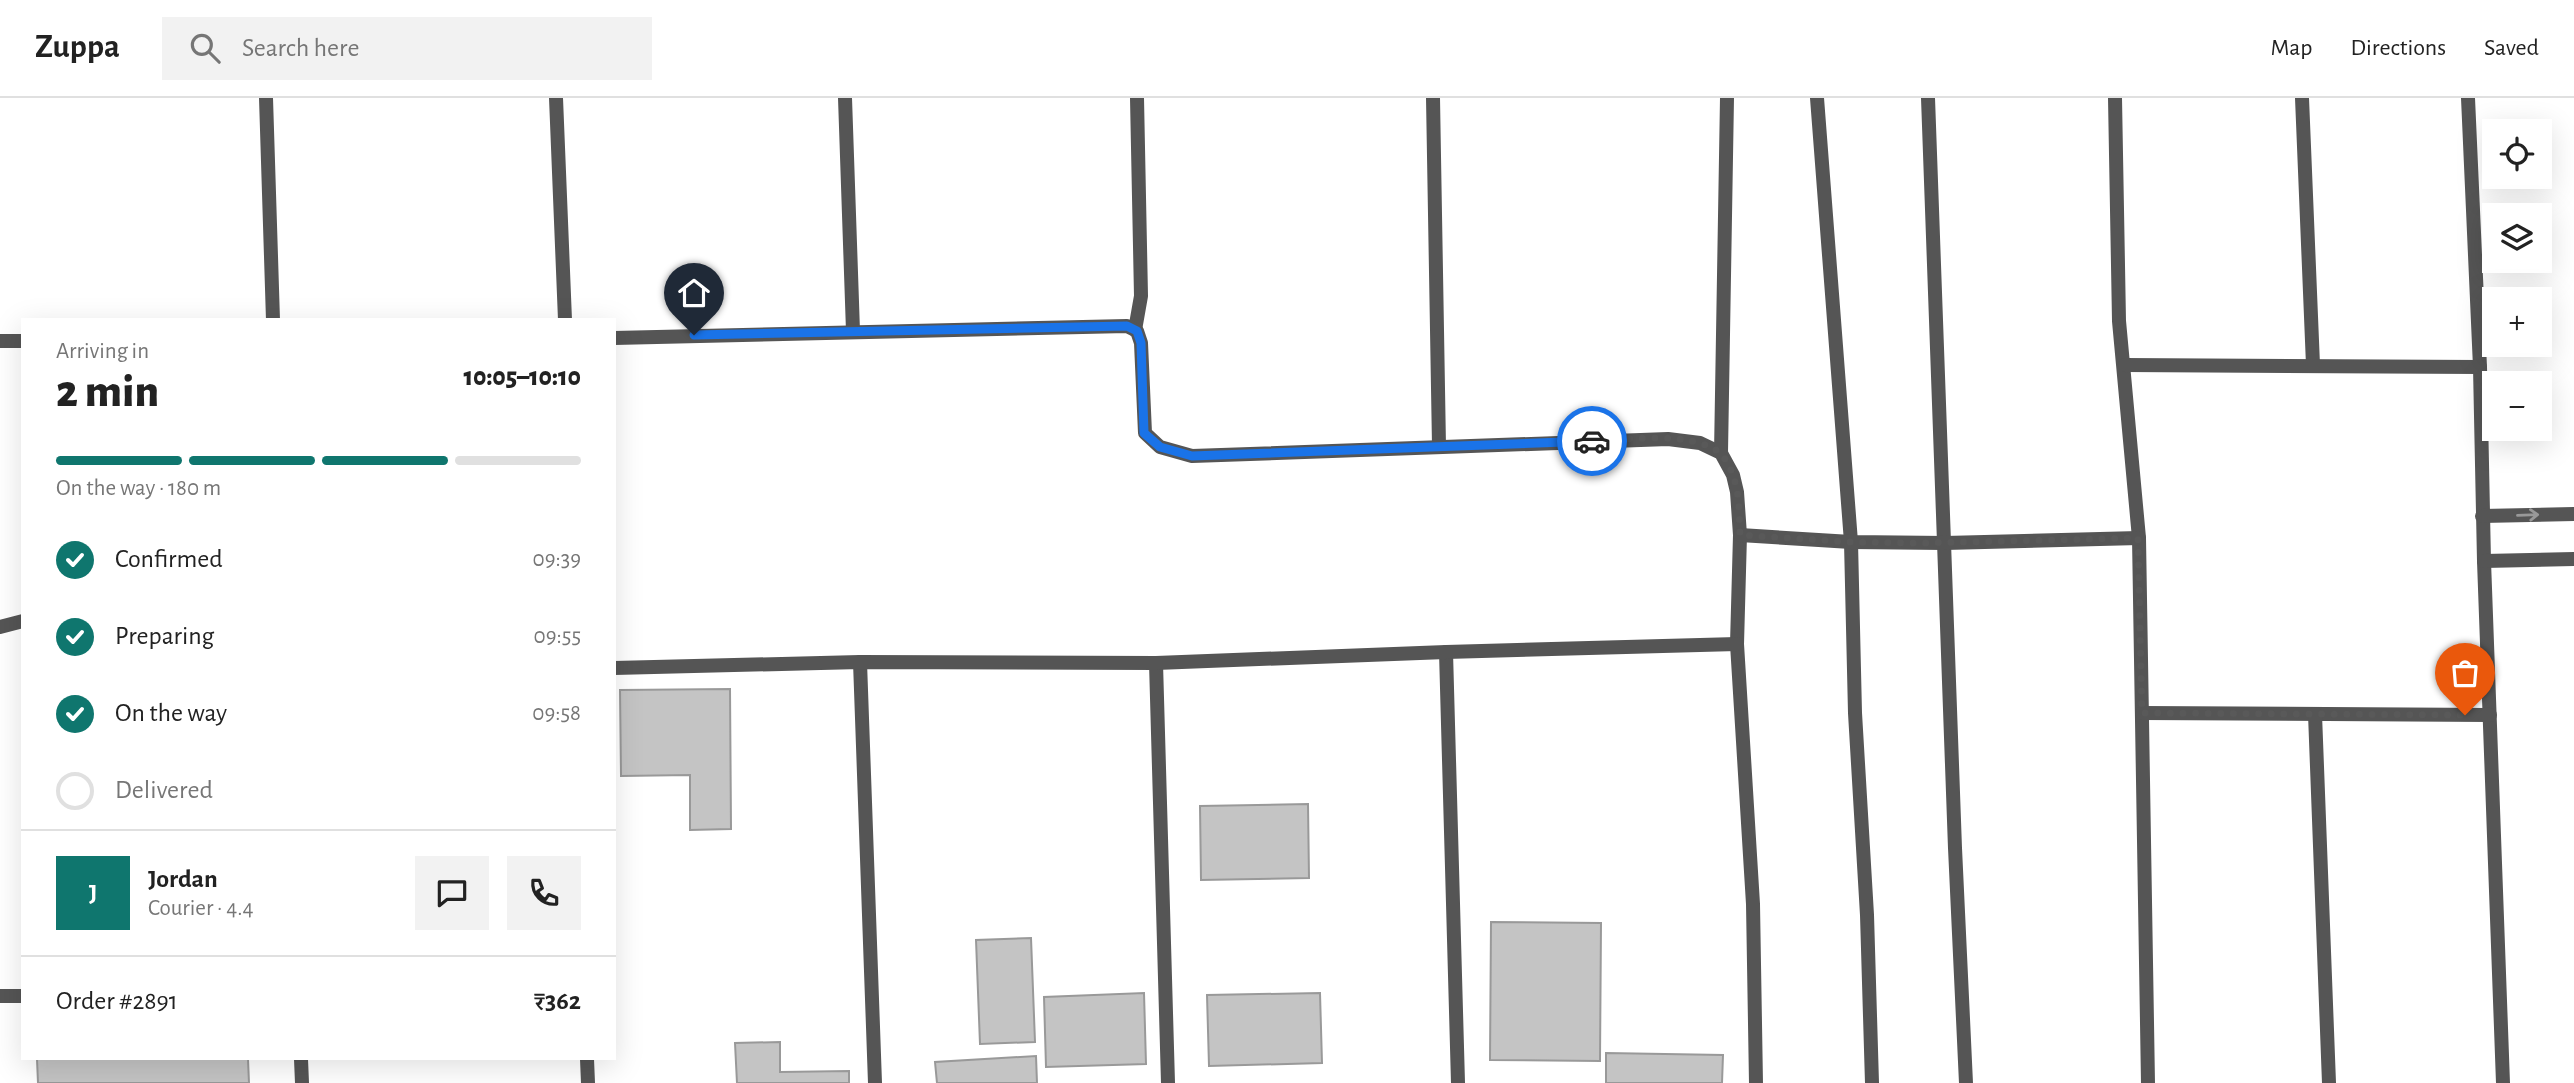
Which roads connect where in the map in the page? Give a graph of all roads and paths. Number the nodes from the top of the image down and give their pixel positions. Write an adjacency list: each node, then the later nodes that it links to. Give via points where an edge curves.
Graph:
1 (266, 98): 12 (street)
2 (556, 98): 13 (street)
3 (845, 98): 15 (street)
4 (1138, 98): 14 (street, via 1141,296)
5 (1433, 98): 22 (street)
6 (1727, 98): 23 (street)
7 (1816, 98): 28 (street)
8 (1928, 98): 29 (street)
9 (2115, 98): 19 (street, via 2119,321)
10 (2302, 98): 20 (street)
11 (2468, 98): 21 (street)
12 (273, 318)
13 (565, 318)
14 (1135, 330): 15 (street, via 1113,324); 22 (street, via 1141,343 1144,433 1160,447 1192,456)
15 (853, 331): 16 (street)
16 (616, 338)
17 (0, 341): 18 (street)
18 (21, 341)
19 (2125, 365): 20 (street); 27 (street)
20 (2313, 365): 21 (street)
21 (2480, 367): 25 (street)
22 (1439, 446): 23 (street, via 1668,439 1700,443)
23 (1721, 453): 26 (street, via 1737,492)
24 (2574, 514): 25 (street, one-way to 24)
25 (2483, 516): 31 (street)
26 (1740, 535): 28 (street); 34 (street)
27 (2138, 538): 29 (street); 39 (street)
28 (1851, 542): 29 (street); 52 (street)
29 (1945, 543): 53 (street)
30 (2574, 559): 31 (street)
31 (2484, 561): 41 (street)
32 (21, 622): 33 (street)
33 (0, 627)
34 (1737, 644): 35 (street); 51 (street, via 1753,904)
35 (1446, 652): 37 (street); 50 (street)
36 (860, 662): 37 (street); 38 (street); 48 (street)
37 (1156, 663): 49 (street)
38 (616, 668)
39 (2142, 713): 40 (street); 54 (street)
40 (2315, 714): 41 (street); 55 (street)
41 (2490, 715): 56 (street)
42 (0, 996): 43 (street)
43 (21, 996)
44 (301, 1060): 46 (street)
45 (587, 1060): 47 (street)
46 (302, 1083)
47 (588, 1083)
48 (875, 1083)
49 (1168, 1083)
50 (1458, 1083)
51 (1756, 1083)
52 (1872, 1083)
53 (1966, 1083)
54 (2148, 1083)
55 (2329, 1083)
56 (2503, 1083)

